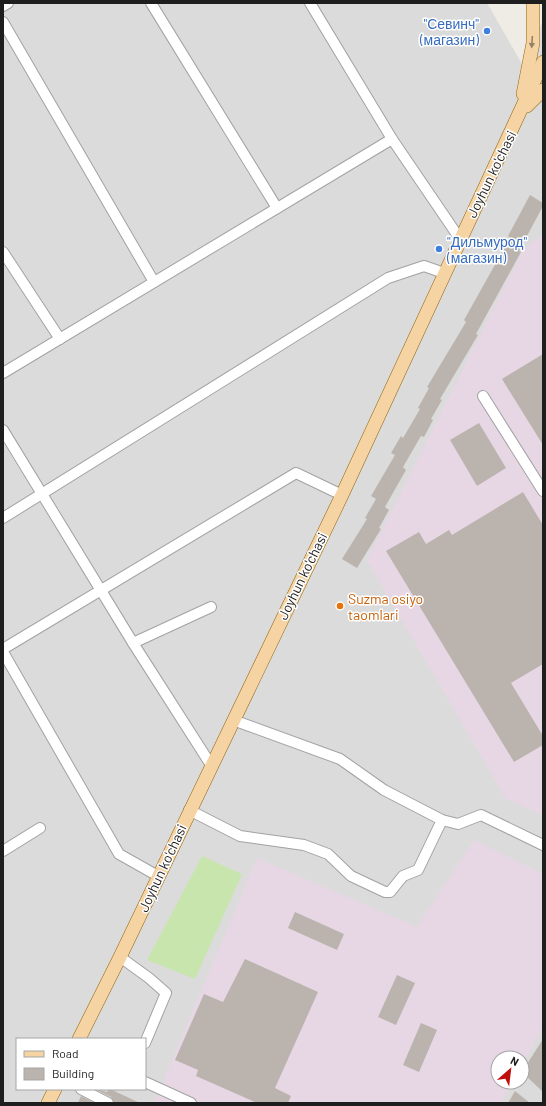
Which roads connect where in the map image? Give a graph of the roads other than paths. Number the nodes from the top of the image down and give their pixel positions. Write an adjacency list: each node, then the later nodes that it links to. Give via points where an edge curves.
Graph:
1 (8, 3): 6 (street)
2 (152, 3): 13 (street)
3 (310, 3): 12 (street)
4 (533, 3): 11 (main road, one-way to 11, via 533,43)
5 (540, 3): 7 (main road)
6 (3, 6)
7 (543, 9)
8 (3, 22): 17 (street)
9 (543, 62): 11 (main road)
10 (543, 90): 11 (main road)
11 (521, 111): 14 (main road, Joyhun ko'chasi)
12 (392, 140): 13 (street); 14 (street)
13 (277, 208): 17 (street)
14 (460, 239): 16 (main road, Joyhun ko'chasi)
15 (3, 252): 18 (street)
16 (444, 273): 23 (street, via 424,266 388,278); 24 (main road, Joyhun ko'chasi)
17 (154, 282): 18 (street)
18 (60, 339): 19 (street)
19 (3, 373)
20 (483, 396): 22 (street)
21 (3, 430): 23 (street)
22 (543, 491)
23 (42, 494): 25 (street); 26 (street)
24 (342, 495): 26 (street, via 296,473); 30 (main road, Joyhun ko'chasi)
25 (3, 518)
26 (101, 591): 28 (street); 29 (street)
27 (211, 607): 28 (street)
28 (133, 643): 31 (street)
29 (3, 651): 37 (street, via 119,854)
30 (233, 720): 31 (main road, Joyhun ko'chasi); 33 (street, via 340,759 384,790)
31 (211, 765): 32 (main road, Joyhun ko'chasi)
32 (189, 810): 33 (street, via 240,836 304,845 328,854 351,876 384,892 390,892 404,876 418,870); 37 (main road, Joyhun ko'chasi)
33 (442, 820): 35 (street, via 458,824 481,815)
34 (40, 828): 36 (street)
35 (543, 845)
36 (3, 851)
37 (158, 876): 38 (main road, Joyhun ko'chasi)
38 (120, 957): 39 (main road, Joyhun ko'chasi); 40 (street, via 166,993)
39 (80, 1038)
40 (146, 1041)
41 (146, 1082): 46 (street)
42 (54, 1090): 44 (main road)
43 (84, 1090): 45 (street)
44 (48, 1103)
45 (108, 1103)
46 (191, 1103)

